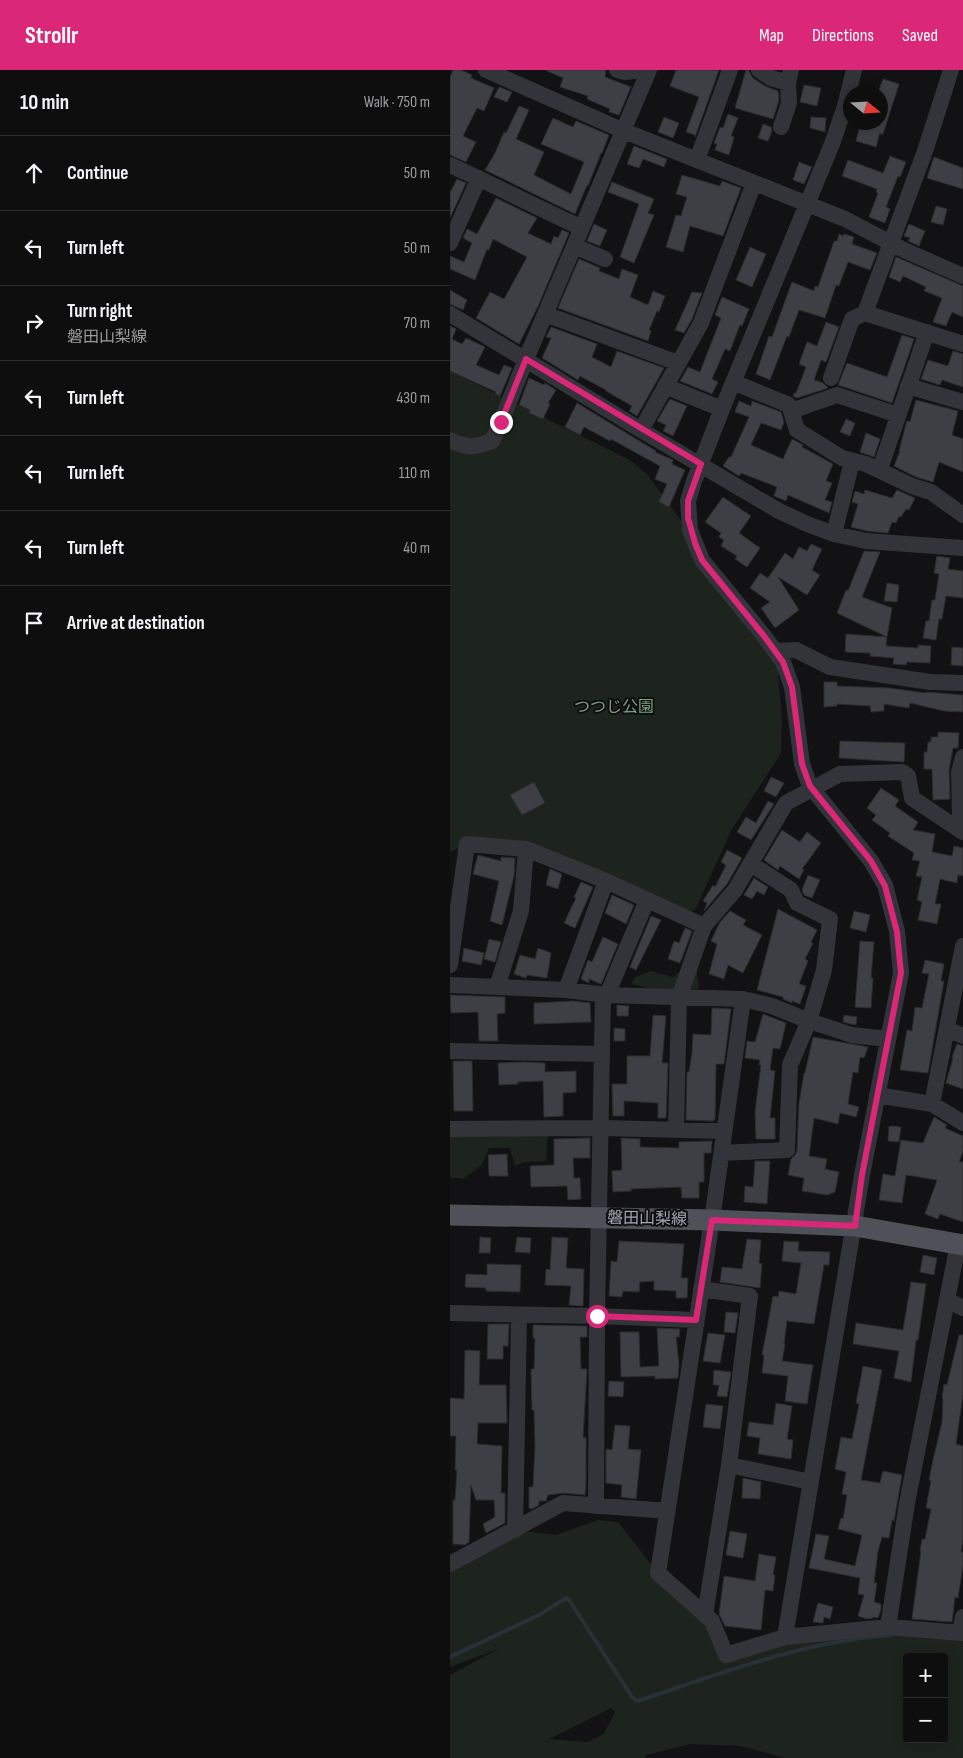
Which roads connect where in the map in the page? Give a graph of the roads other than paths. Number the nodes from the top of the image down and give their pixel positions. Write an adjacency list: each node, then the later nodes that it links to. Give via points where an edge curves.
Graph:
1 (486, 70): 11 (street)
2 (617, 70): 3 (street)
3 (643, 70)
4 (650, 70): 11 (street)
5 (730, 70): 12 (street)
6 (759, 70): 9 (street, via 771,78)
7 (854, 70): 16 (street, via 845,106)
8 (952, 70): 19 (street)
9 (789, 77): 10 (street, via 789,103)
10 (781, 127)
11 (624, 131): 12 (street); 17 (street)
12 (697, 160): 15 (street)
13 (450, 165): 14 (street)
14 (479, 178): 17 (street); 18 (street)
15 (754, 183): 16 (street); 29 (street, via 701,323)
16 (807, 203): 19 (street); 31 (street)
17 (582, 228): 20 (street)
18 (450, 243)
19 (891, 243): 22 (street); 23 (street)
20 (574, 246): 21 (street); 25 (street)
21 (605, 259)
22 (963, 276)
23 (865, 313): 26 (street); 30 (street, via 852,319)
24 (450, 314): 28 (street)
25 (545, 314): 28 (street); 29 (street)
26 (927, 332): 27 (street); 33 (street)
27 (963, 344)
28 (526, 359): 38 (street); 39 (street, via 492,441 473,448)
29 (678, 362): 32 (street)
30 (831, 378)
31 (733, 382): 35 (street); 36 (street, via 789,405)
32 (665, 386): 35 (street); 38 (street)
33 (908, 386): 34 (street); 37 (street)
34 (963, 402)
35 (722, 409): 41 (street)
36 (791, 411): 37 (street, via 837,395); 40 (street, via 798,430)
37 (898, 415): 42 (street)
38 (641, 430): 41 (street)
39 (450, 440)
40 (852, 462): 42 (street); 44 (street)
41 (701, 464): 44 (street, via 778,510); 46 (street, via 688,501 688,518 695,543 702,560)
42 (880, 469): 43 (street, via 931,492)
43 (963, 514)
44 (834, 534): 45 (street, via 866,541)
45 (963, 548)
46 (776, 652): 47 (street, via 796,650 830,667 930,682); 67 (street, via 792,687 802,764 810,786 871,861 891,905 901,973)
47 (963, 683)
48 (963, 757): 49 (street, via 959,772 960,815)
49 (963, 817)
50 (963, 832): 52 (street, via 912,798 908,776 902,772 840,774 786,803)
51 (526, 849): 53 (street); 57 (street, via 467,844); 59 (street, via 520,911)
52 (751, 864): 55 (street, via 735,890); 64 (street, via 791,890 798,903 830,919 824,970)
53 (606, 881): 54 (street); 60 (street)
54 (647, 900): 55 (street); 61 (street)
55 (704, 926): 62 (street)
56 (963, 946): 65 (street)
57 (450, 965)
58 (450, 985): 59 (street)
59 (497, 987): 60 (street)
60 (566, 990): 61 (street)
61 (605, 994): 62 (street); 69 (street)
62 (679, 998): 63 (street); 75 (street)
63 (743, 999): 64 (street, via 772,1006); 76 (street)
64 (809, 1021): 67 (street, via 852,1035); 77 (street, via 790,1065 787,1150)
65 (947, 1029): 66 (street); 71 (street)
66 (963, 1036)
67 (888, 1039): 70 (street)
68 (450, 1051): 69 (street)
69 (602, 1054): 73 (street)
70 (878, 1095): 71 (street); 81 (street)
71 (932, 1104): 72 (street)
72 (963, 1123)
73 (602, 1128): 74 (street); 75 (street); 79 (street)
74 (450, 1129)
75 (676, 1129): 76 (street)
76 (724, 1131): 77 (street)
77 (722, 1153): 80 (street)
78 (450, 1215): 79 (main road, 磐田山梨線)
79 (599, 1218): 80 (main road, 磐田山梨線); 88 (street)
80 (712, 1220): 81 (main road, 磐田山梨線); 83 (street)
81 (855, 1226): 82 (main road, 磐田山梨線); 91 (street)
82 (961, 1244): 84 (street)
83 (701, 1289): 89 (street); 90 (street, via 750,1296)
84 (946, 1300): 85 (street); 97 (street, via 907,1503)
85 (963, 1308)
86 (450, 1313): 87 (street)
87 (519, 1316): 88 (street); 94 (street)
88 (597, 1316): 89 (street); 92 (street)
89 (696, 1320): 93 (street)
90 (729, 1464): 91 (street); 96 (street)
91 (811, 1482): 99 (street)
92 (596, 1506): 93 (street); 94 (street, via 563,1503)
93 (668, 1511): 96 (street, via 658,1573)
94 (515, 1530): 95 (street)
95 (450, 1564)
96 (705, 1615): 99 (street, via 712,1621 726,1655)
97 (888, 1627): 98 (street); 99 (street)
98 (962, 1628)
99 (785, 1637)

